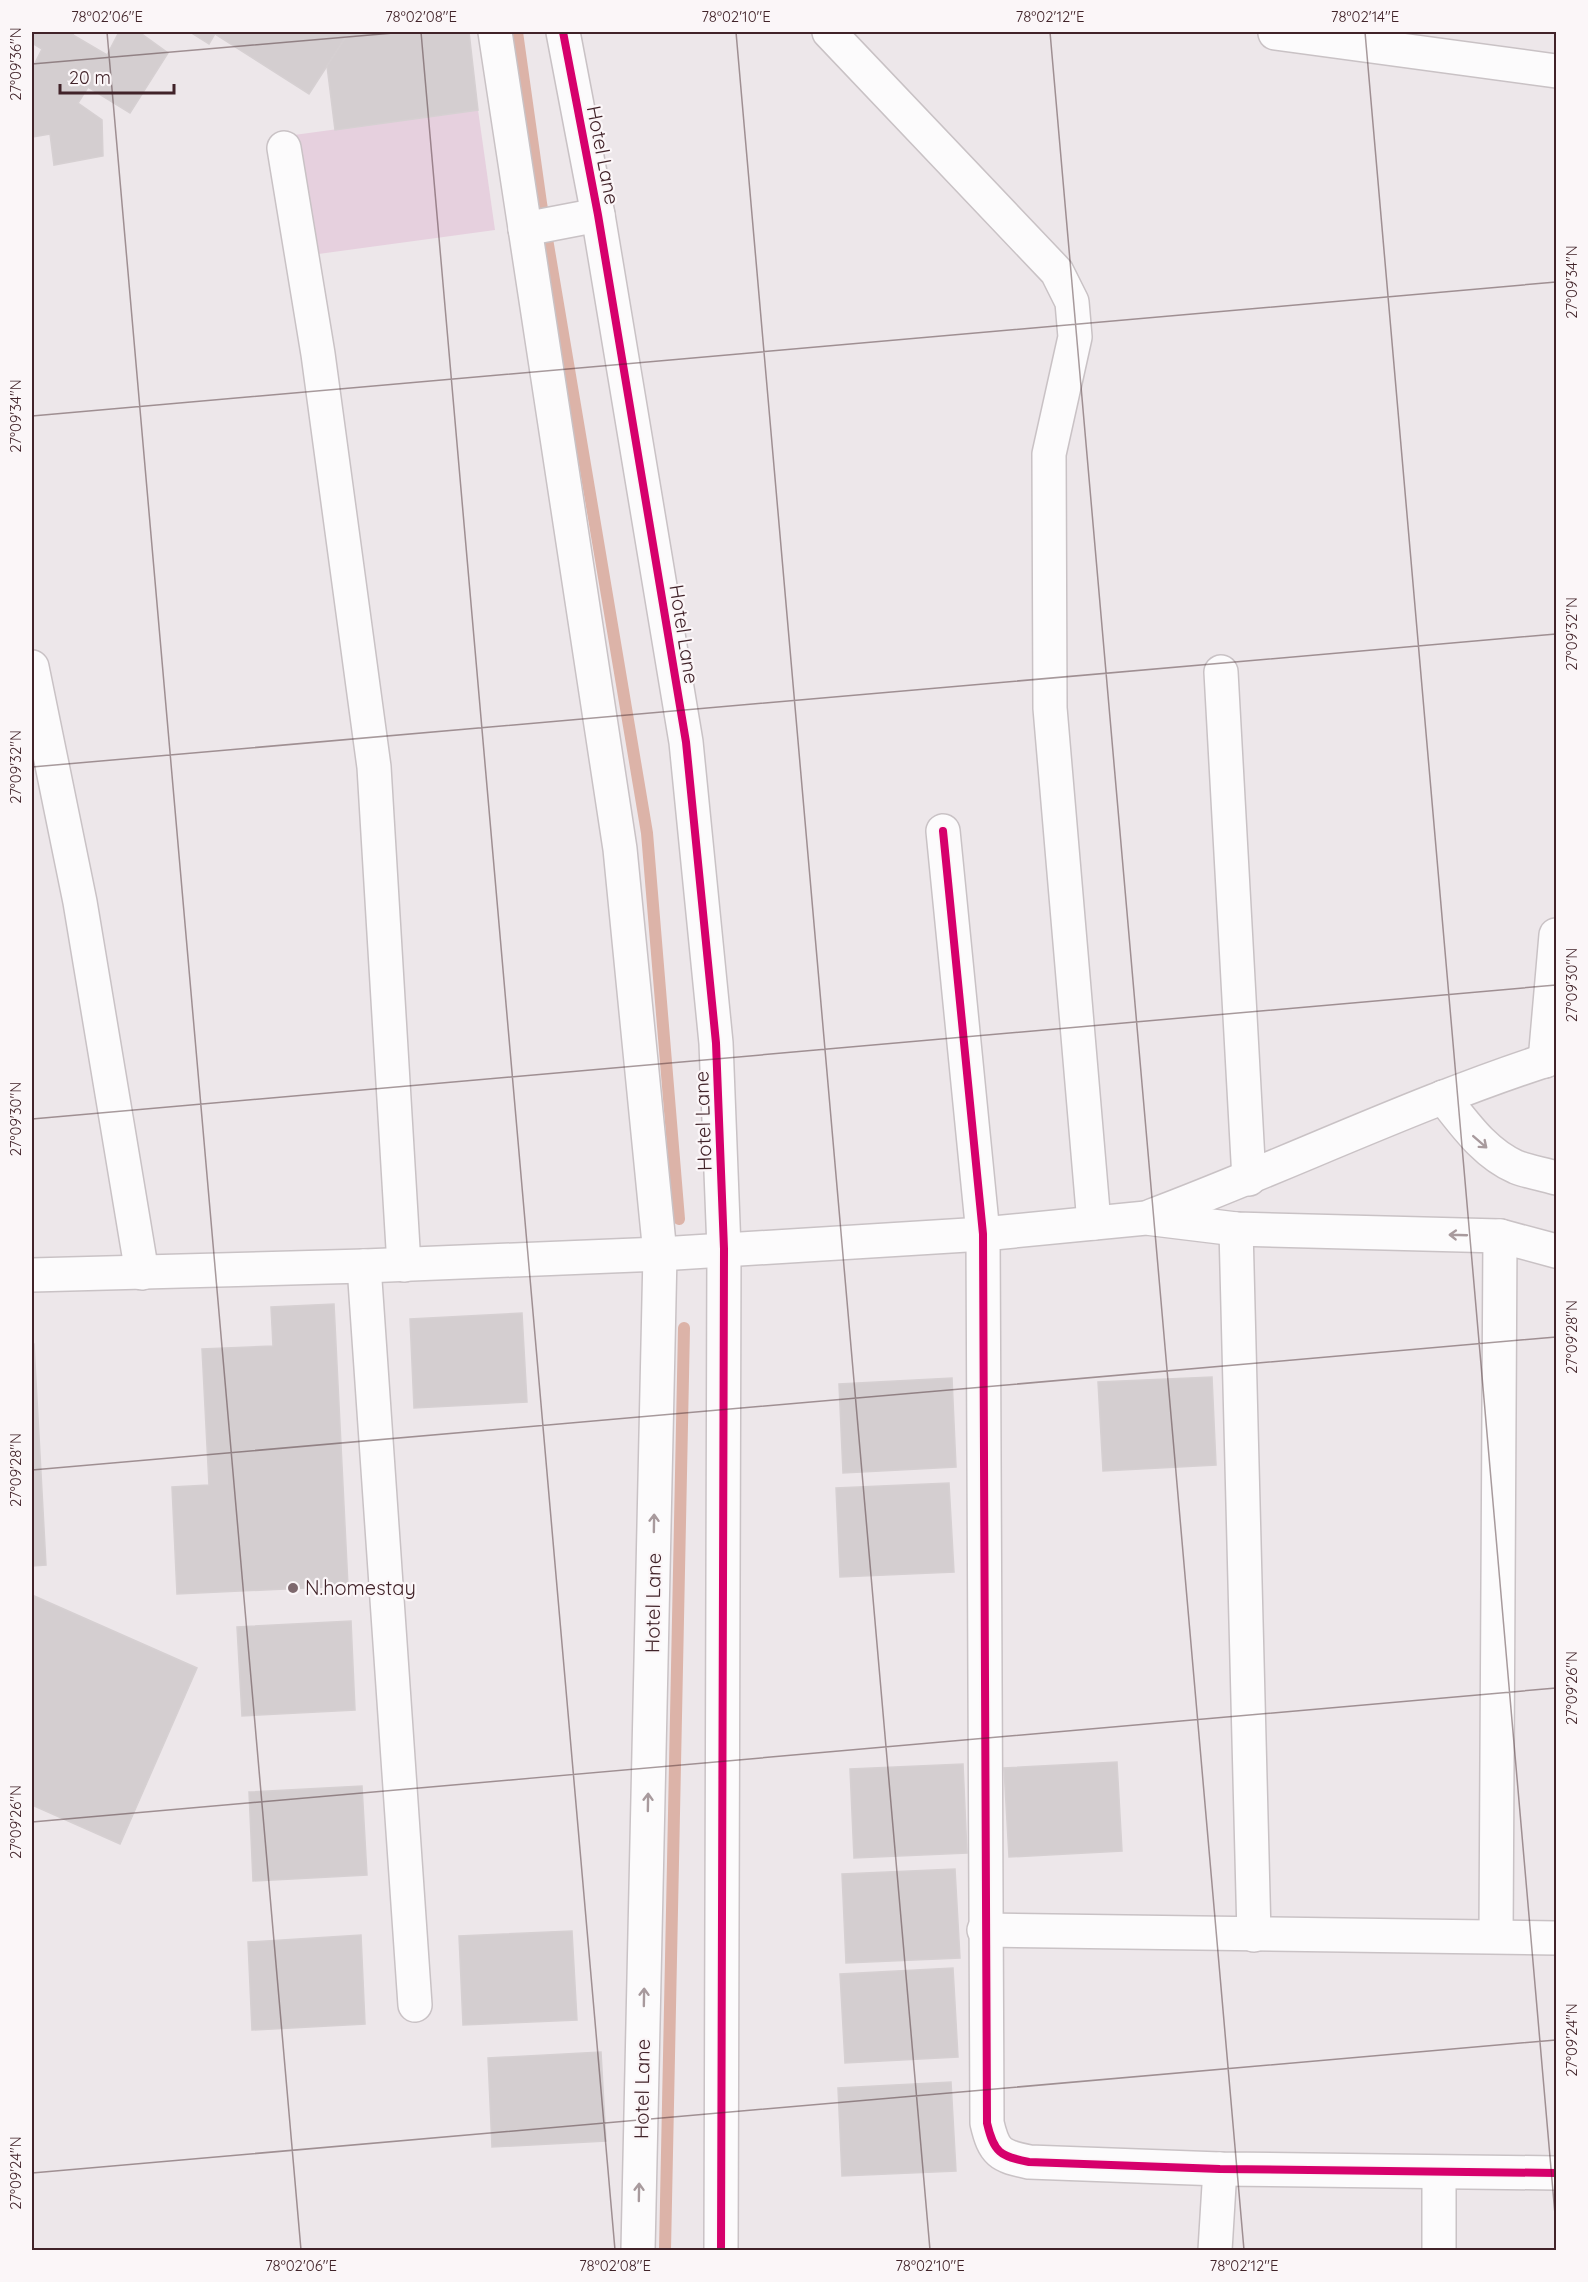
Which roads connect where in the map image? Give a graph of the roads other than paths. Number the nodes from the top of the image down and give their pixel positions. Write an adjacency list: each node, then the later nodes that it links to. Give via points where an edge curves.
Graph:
1 (495, 32): 8 (street, Hotel Lane)
2 (563, 32): 7 (street, Hotel Lane)
3 (829, 32): 18 (street, via 1057,273 1072,302 1072,360 1049,454 1050,708)
4 (1275, 33): 5 (street)
5 (1557, 71)
6 (284, 148): 25 (street, via 318,354 374,767)
7 (598, 214): 8 (street); 22 (street, Hotel Lane, via 686,742 716,1043)
8 (525, 229): 24 (street, Hotel Lane, via 620,849)
9 (32, 667): 27 (street, via 80,902)
10 (1221, 672): 16 (street)
11 (943, 831): 20 (street)
12 (1557, 935): 13 (street)
13 (1551, 1059): 14 (street)
14 (1443, 1097): 15 (street, one-way to 15, via 1475,1139 1503,1160); 16 (street)
15 (1557, 1178)
16 (1249, 1179): 17 (street)
17 (1146, 1218): 18 (street); 19 (street)
18 (1094, 1223): 20 (street)
19 (1236, 1229): 21 (street, one-way to 19); 30 (street)
20 (983, 1234): 22 (street); 29 (street)
21 (1500, 1236): 23 (street); 31 (street)
22 (724, 1249): 24 (street); 38 (street, Hotel Lane)
23 (1557, 1251)
24 (660, 1254): 25 (street); 37 (street, Hotel Lane, one-way to 24)
25 (404, 1265): 26 (street)
26 (364, 1266): 27 (street); 33 (street)
27 (142, 1273): 28 (street)
28 (32, 1275)
29 (984, 1930): 30 (street); 34 (street, via 987,2123 992,2142 1004,2157 1029,2162)
30 (1254, 1935): 31 (street)
31 (1496, 1936): 32 (street)
32 (1557, 1938)
33 (415, 2005)
34 (1220, 2169): 35 (street); 39 (street)
35 (1439, 2173): 36 (street); 40 (street)
36 (1557, 2173)
37 (638, 2250)
38 (721, 2250)
39 (1215, 2250)
40 (1439, 2250)

